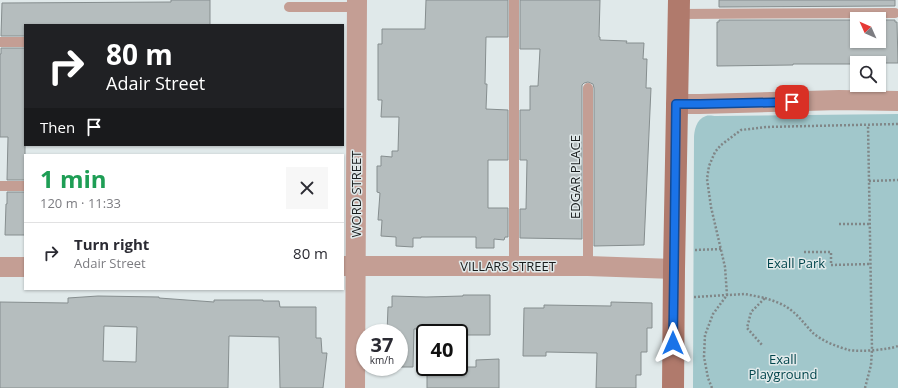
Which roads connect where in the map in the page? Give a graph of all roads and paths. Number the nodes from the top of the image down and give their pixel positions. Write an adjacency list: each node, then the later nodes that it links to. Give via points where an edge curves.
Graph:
1 (514, 0): 24 (lane)
2 (356, 3): 3 (lane); 23 (street, WORD STREET)
3 (289, 7)
4 (678, 7): 5 (lane); 10 (street)
5 (895, 13)
6 (0, 42): 7 (lane)
7 (24, 42)
8 (588, 88): 25 (lane, EDGAR PLACE)
9 (898, 101): 10 (street)
10 (676, 104): 28 (street)
11 (898, 124): 12 (path)
12 (868, 125): 14 (path); 19 (path, via 766,126 741,130 721,145 709,166 707,179)
13 (898, 180): 14 (path)
14 (869, 181): 18 (path)
15 (0, 186): 16 (lane)
16 (24, 186)
17 (838, 224): 18 (path)
18 (870, 224): 22 (path)
19 (721, 249): 20 (path); 29 (path)
20 (696, 250)
21 (804, 252): 22 (path, via 831,252 831,265)
22 (870, 264): 34 (path)
23 (349, 266): 24 (street, VILLARS STREET); 35 (street, WORD STREET)
24 (514, 266): 25 (street, VILLARS STREET)
25 (588, 266): 28 (street, VILLARS STREET)
26 (0, 267): 27 (street)
27 (24, 267)
28 (674, 269): 36 (street)
29 (727, 295): 30 (path); 31 (path, via 745,294); 37 (path, via 713,314 705,335 704,357)
30 (692, 297)
31 (765, 298): 32 (path, via 751,312 747,328); 34 (path, via 792,311 814,334 827,342 850,350)
32 (762, 345)
33 (898, 346): 34 (path)
34 (872, 350): 38 (path)
35 (355, 388)
36 (673, 388)
37 (712, 388)
38 (865, 388)

